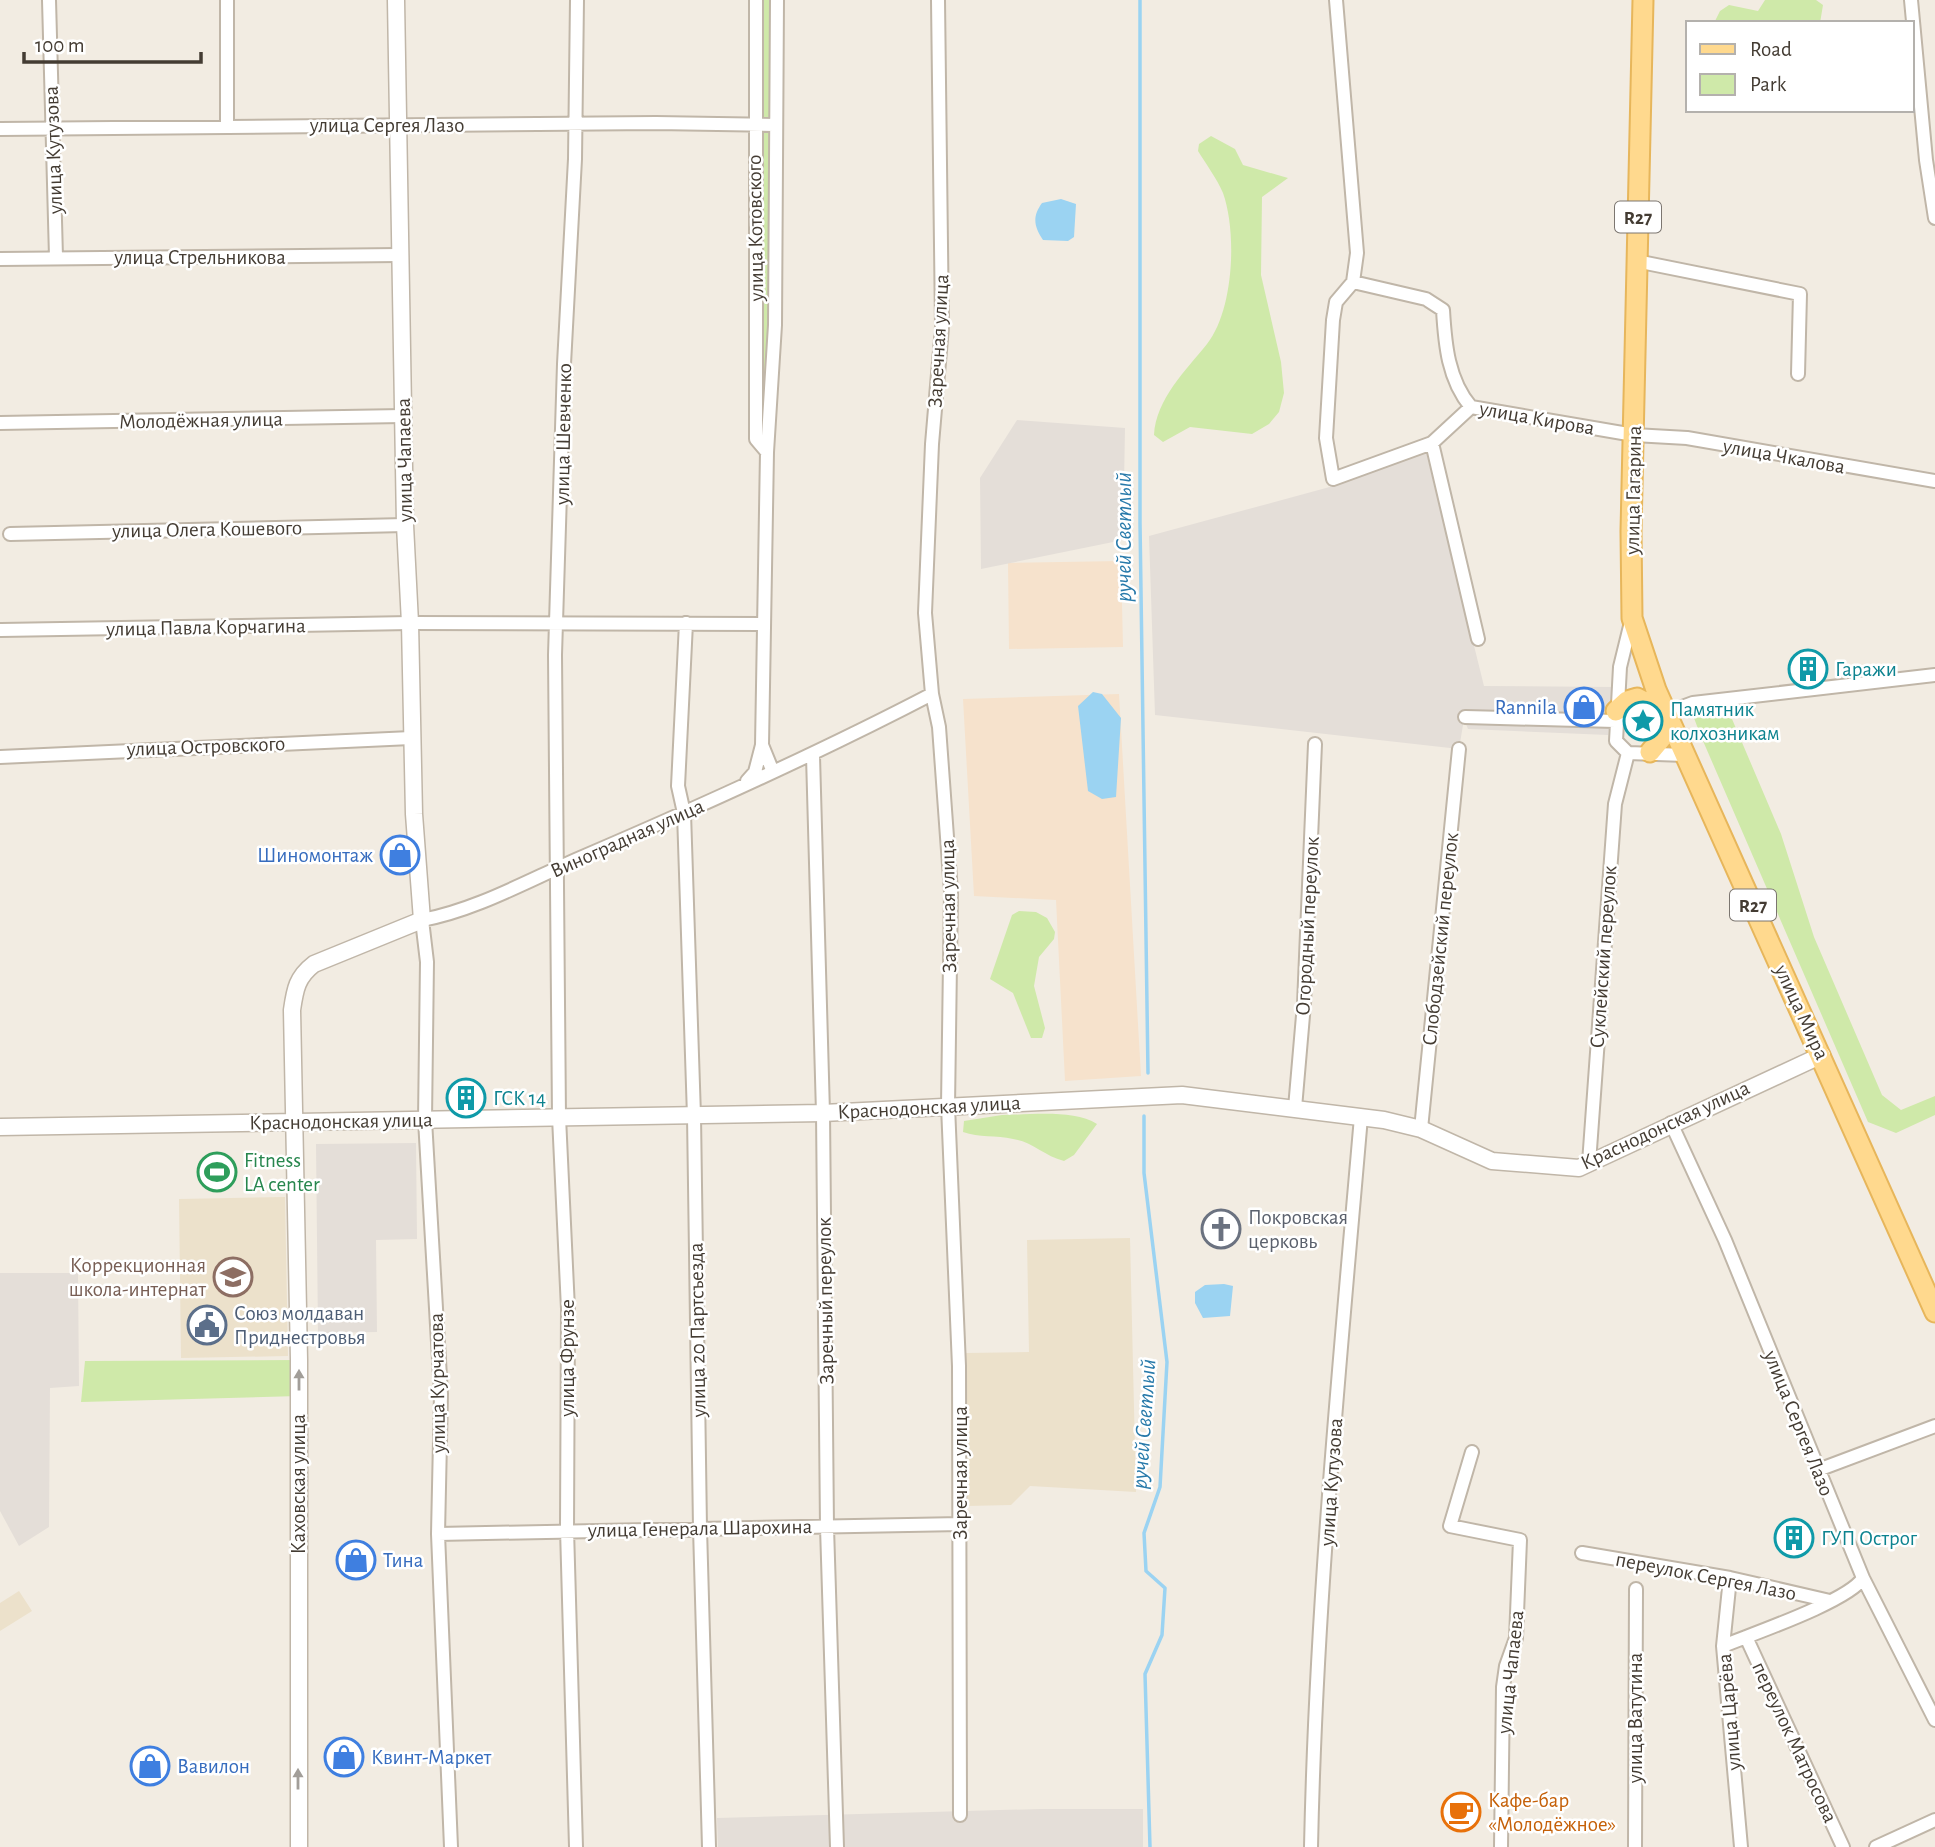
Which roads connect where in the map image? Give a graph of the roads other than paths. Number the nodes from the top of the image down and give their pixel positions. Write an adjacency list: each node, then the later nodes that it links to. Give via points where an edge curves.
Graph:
1 (49, 0): 18 (street, улица Кутузова)
2 (227, 0): 15 (street)
3 (396, 0): 16 (street, улица Чапаева)
4 (577, 0): 13 (street, улица Шевченко)
5 (755, 0): 14 (street, улица Котовского)
6 (777, 0): 17 (street, улица Котовского)
7 (938, 0): 45 (street, Заречная улица, via 942,327 925,613)
8 (1336, 0): 26 (street, via 1357,253)
9 (1643, 0): 25 (main road, улица Гагарина / R27)
10 (1911, 0): 11 (street)
11 (1913, 21)
12 (1914, 32): 20 (street)
13 (575, 124): 14 (street, улица Сергея Лазо); 16 (street, улица Сергея Лазо); 38 (street, улица Шевченко)
14 (753, 124): 17 (street, улица Сергея Лазо); 33 (street, улица Котовского, via 756,439)
15 (227, 125): 16 (street, улица Сергея Лазо); 18 (street, улица Сергея Лазо)
16 (396, 125): 22 (street, улица Чапаева)
17 (774, 125): 33 (street, улица Котовского, via 775,326)
18 (52, 128): 19 (street, улица Сергея Лазо); 23 (street, улица Кутузова)
19 (0, 129)
20 (1935, 212): 21 (street)
21 (1935, 218)
22 (399, 256): 23 (street, улица Стрельникова); 29 (street, улица Чапаева)
23 (56, 257): 24 (street, улица Стрельникова)
24 (0, 259)
25 (1636, 261): 27 (street, via 1800,294); 31 (main road, улица Гагарина / R27)
26 (1353, 282): 28 (street, улица Кирова, via 1426,299 1443,310 1446,350 1459,393); 32 (street, via 1336,302 1333,320 1326,438 1333,479)
27 (1798, 374)
28 (1471, 407): 31 (street, улица Кирова); 32 (street)
29 (403, 416): 30 (street, Молодёжная улица); 35 (street, улица Чапаева)
30 (0, 423)
31 (1634, 435): 34 (street, улица Чкалова, via 1686,438); 37 (main road, улица Гагарина / R27)
32 (1432, 443): 43 (street)
33 (767, 452): 41 (street, улица Котовского)
34 (1935, 481)
35 (405, 525): 36 (street, улица Олега Кошевого); 39 (street, улица Чапаева)
36 (10, 534)
37 (1632, 618): 46 (main road, улица Гагарина / R27); 47 (street, via 1624,644)
38 (557, 622): 39 (street, улица Павла Корчагина); 40 (street, улица Павла Корчагина); 61 (street, улица Шевченко)
39 (410, 623): 42 (street, улица Павла Корчагина); 49 (street, улица Чапаева)
40 (686, 623): 41 (street, улица Павла Корчагина); 60 (street, улица 20 Партсъезда, via 678,786)
41 (763, 624): 51 (street, улица Котовского)
42 (1, 630)
43 (1478, 639)
44 (1935, 675): 46 (street, via 1693,703)
45 (932, 694): 56 (street, Виноградная улица); 65 (street, Заречная улица, via 939,727 951,892)
46 (1666, 713): 47 (main road, via 1637,698 1627,701); 53 (main road, via 1665,734); 55 (main road, улица Мира / R27)
47 (1616, 716): 48 (street); 54 (street, via 1616,741)
48 (1465, 717)
49 (411, 738): 57 (street, улица Островского); 62 (street, улица Чапаева)
50 (1315, 744): 66 (street, Огородный переулок)
51 (762, 745): 58 (street, улица Котовского); 59 (street, via 755,772)
52 (1459, 749): 75 (street, Слободзейский переулок)
53 (1650, 752): 54 (street); 55 (street)
54 (1628, 753): 76 (street, Суклейский переулок, via 1615,804)
55 (1685, 755): 64 (main road, улица Мира / R27)
56 (813, 756): 58 (street, Виноградная улица); 67 (street, Заречный переулок)
57 (0, 757)
58 (773, 772): 59 (street, Виноградная улица)
59 (745, 784): 60 (street, Виноградная улица)
60 (684, 813): 61 (street, Виноградная улица); 68 (street, улица 20 Партсъезда)
61 (556, 869): 62 (street, Виноградная улица, via 463,909); 69 (street, улица Фрунзе)
62 (422, 920): 63 (street, Виноградная улица); 71 (street, улица Курчатова, via 427,962)
63 (314, 964): 72 (street, Каховская улица, via 301,974 292,1010)
64 (1822, 1055): 73 (street, Краснодонская улица); 77 (main road, улица Мира / R27)
65 (948, 1106): 66 (street, Краснодонская улица, via 1182,1095); 67 (street, Краснодонская улица); 81 (street, Заречная улица)
66 (1295, 1108): 70 (street, Краснодонская улица)
67 (823, 1113): 68 (street, Краснодонская улица); 82 (street, Заречный переулок)
68 (694, 1115): 69 (street, Краснодонская улица); 83 (street, улица 20 Партсъезда)
69 (559, 1117): 71 (street, Краснодонская улица); 84 (street, улица Фрунзе, via 568,1309)
70 (1361, 1117): 75 (street, Краснодонская улица); 101 (street, улица Кутузова, via 1328,1505)
71 (425, 1120): 72 (street, Краснодонская улица); 85 (street, улица Курчатова, via 441,1394)
72 (296, 1122): 74 (street, Краснодонская улица); 96 (street, Каховская улица, one-way to 72)
73 (1671, 1123): 76 (street, Краснодонская улица); 80 (street, улица Сергея Лазо, via 1725,1240)
74 (0, 1127)
75 (1421, 1129): 76 (street, Краснодонская улица, via 1492,1161 1567,1168)
76 (1589, 1163)
77 (1935, 1312)
78 (1935, 1426): 80 (street)
79 (1472, 1452): 102 (street, улица Чапаева, via 1450,1526 1520,1540 1516,1638 1503,1687)
80 (1818, 1470): 88 (street, улица Сергея Лазо)
81 (961, 1524): 82 (street, улица Генерала Шарохина); 94 (street, Заречная улица)
82 (827, 1527): 83 (street, улица Генерала Шарохина); 100 (street, Заречный переулок)
83 (699, 1528): 84 (street, улица Генерала Шарохина); 99 (street, улица 20 Партсъезда)
84 (567, 1529): 85 (street, улица Генерала Шарохина); 98 (street, улица Фрунзе)
85 (438, 1534): 97 (street, улица Курчатова)
86 (1582, 1553): 87 (street, переулок Сергея Лазо)
87 (1730, 1578): 90 (street, переулок Сергея Лазо); 92 (street, улица Царёва)
88 (1863, 1578): 90 (street, переулок Сергея Лазо); 93 (street, улица Сергея Лазо)
89 (1636, 1589): 103 (street, улица Ватутина)
90 (1830, 1601): 91 (street, переулок Сергея Лазо)
91 (1746, 1637): 92 (street, переулок Сергея Лазо); 105 (street, переулок Матросова)
92 (1723, 1646): 104 (street, улица Царёва)
93 (1935, 1720)
94 (960, 1815)
95 (1935, 1820): 106 (street)
96 (299, 1847)
97 (451, 1847)
98 (576, 1847)
99 (709, 1847)
100 (837, 1847)
101 (1311, 1847)
102 (1501, 1847)
103 (1635, 1847)
104 (1741, 1847)
105 (1843, 1847)
106 (1875, 1847)

